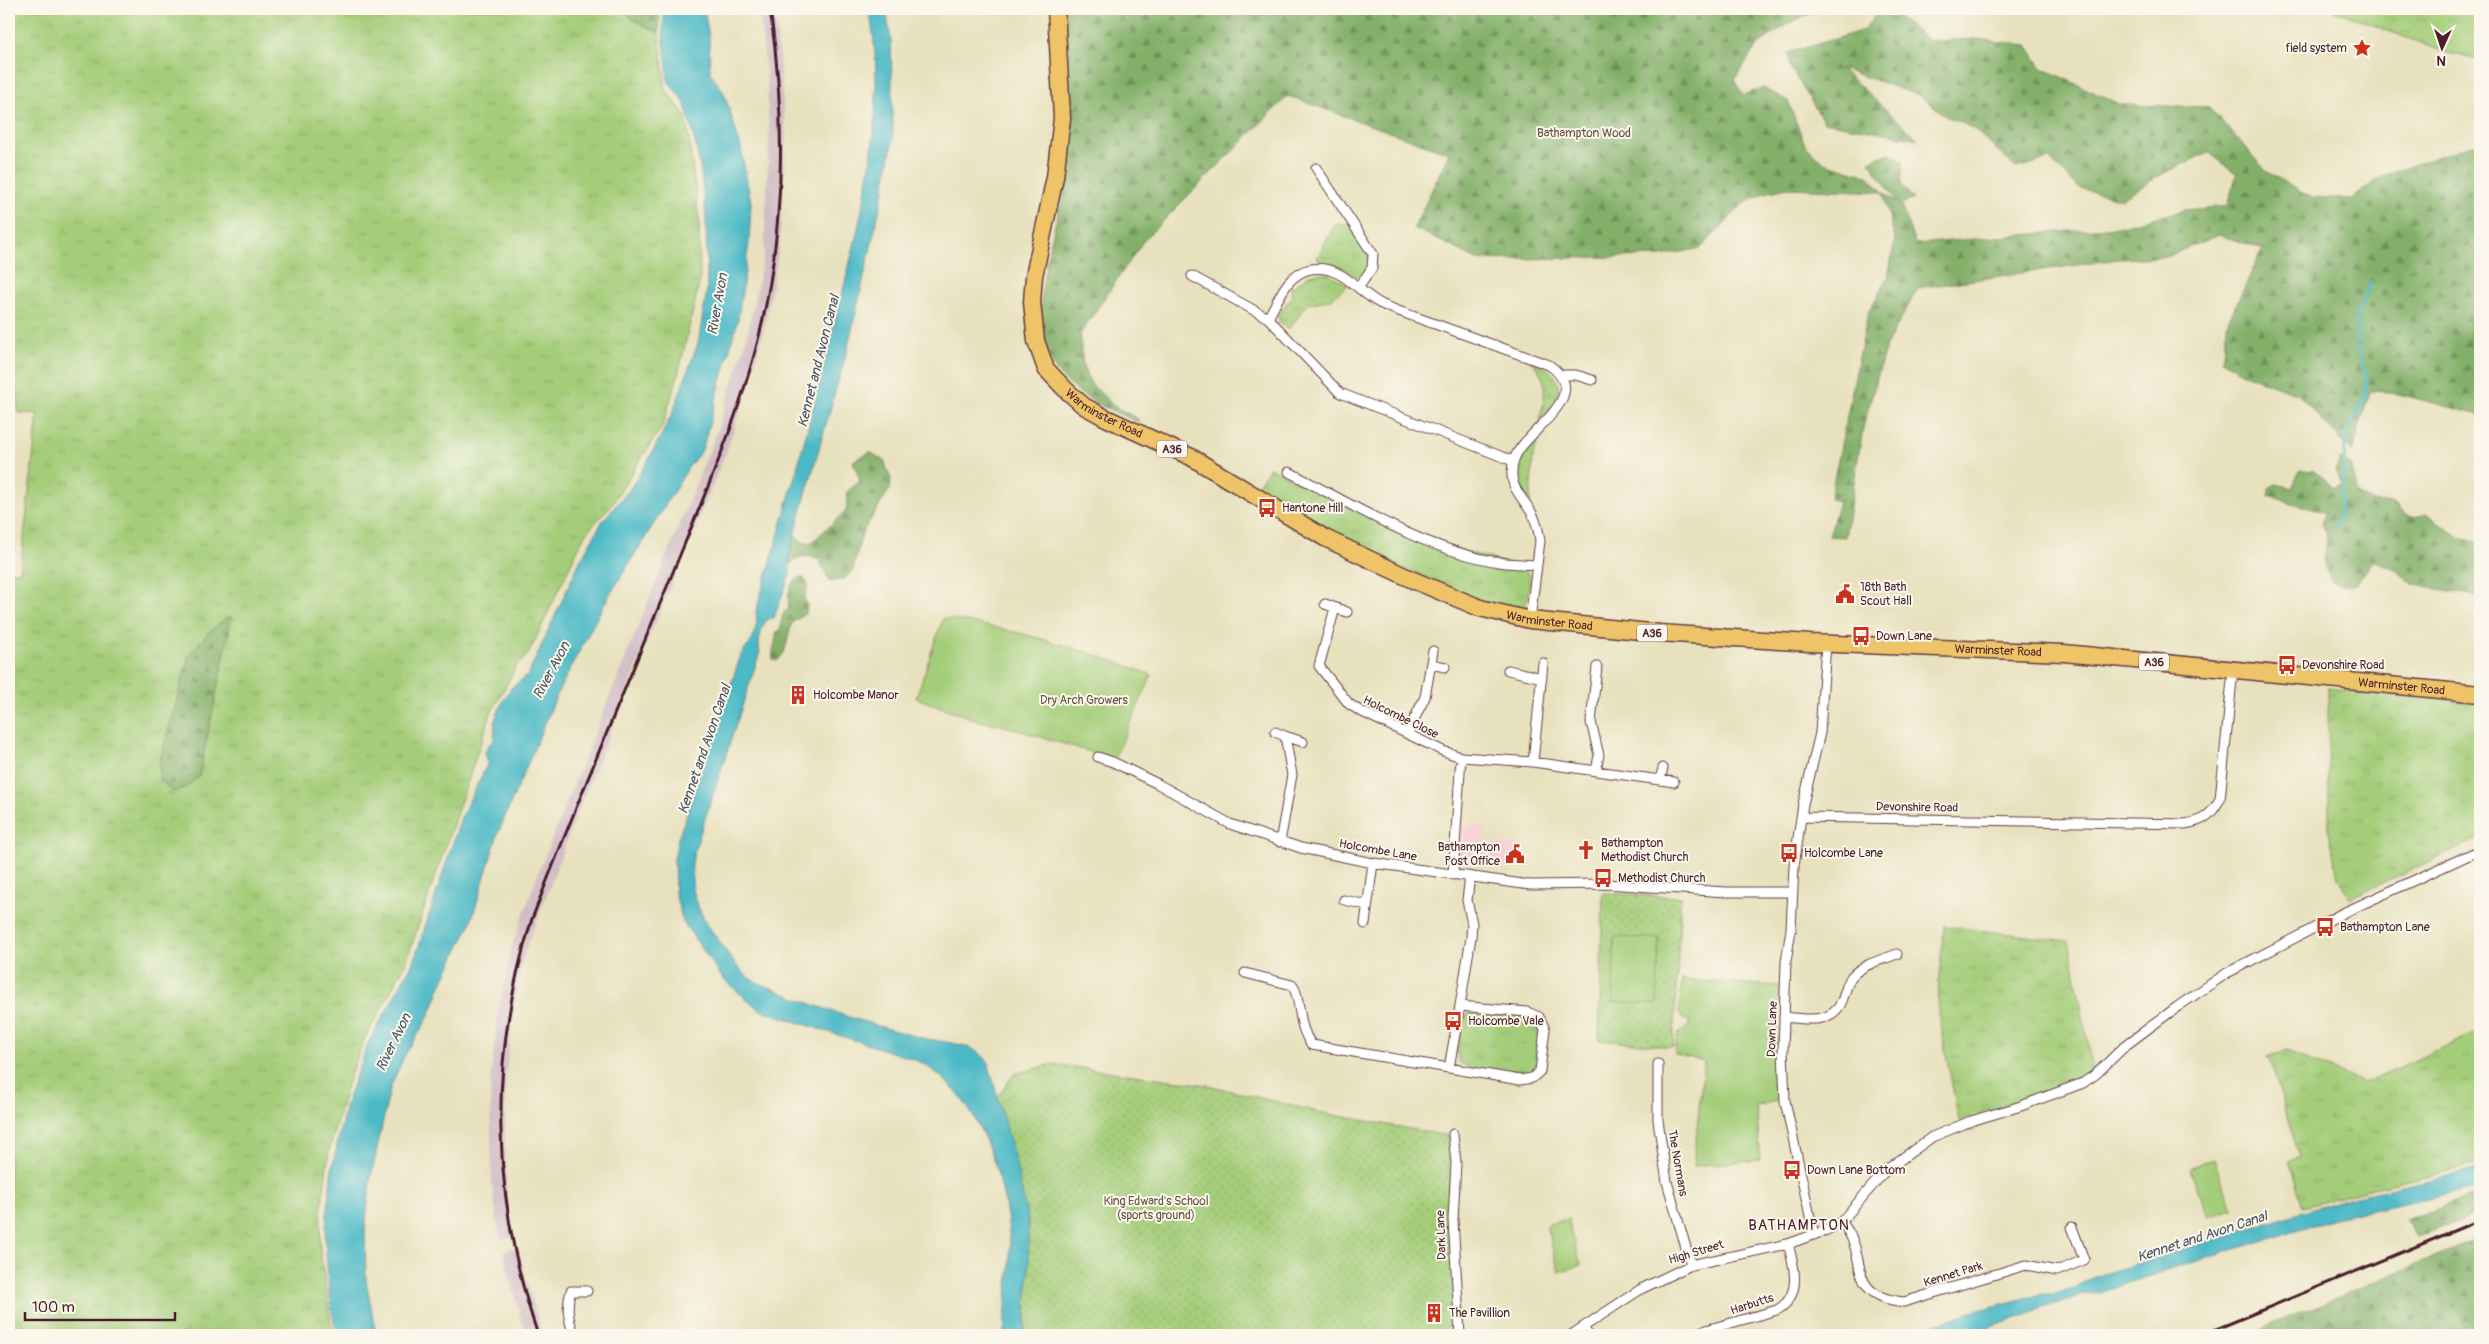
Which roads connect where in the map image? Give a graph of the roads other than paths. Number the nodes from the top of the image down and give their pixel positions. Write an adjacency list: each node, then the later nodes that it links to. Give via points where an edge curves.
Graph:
1 (1056, 9): 14 (highway, Warminster Road / A36, via 1062,118 1055,177 1034,276 1032,302 1036,341 1046,369 1084,406 1191,457 1325,538 1480,608)
2 (1316, 168): 4 (street, via 1373,254 1372,268)
3 (1192, 276): 5 (street)
4 (1359, 287): 5 (street, via 1346,277 1321,268 1297,274 1290,280); 6 (street, via 1380,303 1549,365)
5 (1268, 318): 8 (street, via 1340,393)
6 (1561, 375): 7 (street); 8 (street, via 1564,392 1561,404 1518,448)
7 (1592, 380)
8 (1514, 461): 10 (street, via 1512,482 1538,528)
9 (1289, 472): 10 (street, via 1406,532 1462,553 1498,562)
10 (1537, 565): 14 (street)
11 (1324, 604): 12 (street)
12 (1335, 608): 13 (street); 26 (street, Holcombe Close, via 1319,666 1349,704)
13 (1348, 612)
14 (1530, 620): 15 (highway, Warminster Road / A36, via 1660,634)
15 (1826, 644): 22 (highway, Warminster Road / A36, via 2064,653); 36 (street, Down Lane, via 1820,733)
16 (1433, 651): 18 (street)
17 (1543, 663): 23 (street)
18 (1431, 664): 19 (street); 26 (street, via 1425,698)
19 (1445, 666)
20 (1597, 667): 33 (street, via 1598,697 1592,722 1599,755)
21 (1508, 670): 23 (street)
22 (2233, 670): 24 (highway, Warminster Road / A36); 36 (street, Devonshire Road, via 2220,799 2211,814 2199,822)
23 (1542, 678): 31 (street)
24 (2480, 694)
25 (1275, 732): 27 (street)
26 (1406, 734): 30 (street, Holcombe Close)
27 (1285, 736): 28 (street); 37 (street, via 1292,774)
28 (1303, 742)
29 (1098, 757): 37 (street, Holcombe Lane, via 1158,784 1216,818)
30 (1461, 757): 31 (street, Holcombe Close); 40 (street)
31 (1533, 762): 33 (street, Holcombe Close)
32 (1663, 768): 34 (street)
33 (1596, 771): 34 (street, Holcombe Close)
34 (1660, 780): 35 (street, Holcombe Close)
35 (1674, 782)
36 (1802, 817): 42 (street, Down Lane)
37 (1280, 842): 39 (street, Holcombe Lane)
38 (2480, 850): 53 (street, via 2343,913 2227,973 2126,1045 2083,1083 1932,1137 1886,1170)
39 (1373, 863): 40 (street, Holcombe Lane); 44 (street)
40 (1453, 875): 41 (street, Holcombe Lane)
41 (1470, 876): 42 (street, Holcombe Lane, via 1543,886 1606,884 1726,892); 48 (street, via 1467,900 1471,937)
42 (1793, 892): 49 (street, Down Lane)
43 (1344, 900): 44 (street)
44 (1367, 906): 45 (street)
45 (1365, 924)
46 (1897, 954): 49 (street, via 1863,967 1851,977 1842,1003 1832,1015 1818,1020)
47 (1245, 974): 51 (street, via 1292,984 1296,990 1299,1019 1312,1045)
48 (1460, 1006): 51 (street); 51 (street, via 1527,1012 1539,1017 1545,1029 1540,1071 1532,1078 1520,1080)
49 (1784, 1017): 55 (street, Down Lane, via 1785,1102)
50 (1658, 1064): 57 (street, The Normans, via 1658,1120 1666,1182)
51 (1449, 1068)
52 (1452, 1134): 62 (street, Dark Lane, via 1456,1156 1453,1220)
53 (1841, 1222): 54 (street, Kennet Park, via 1849,1230 1856,1247 1860,1274 1868,1289 1886,1300 1904,1302 2026,1265 2057,1271 2084,1260); 55 (street)
54 (2072, 1227)
55 (1814, 1235): 56 (street, High Street)
56 (1788, 1244): 57 (street, High Street); 60 (street, Harbutts, via 1795,1281 1785,1306)
57 (1691, 1265): 59 (street, High Street, via 1662,1277)
58 (588, 1291): 61 (street, via 571,1291 568,1299 568,1315)
59 (1583, 1327): 63 (street, High Street); 64 (street)
60 (1692, 1334)
61 (575, 1335)
62 (1460, 1335)
63 (1571, 1335)
64 (1588, 1335)

